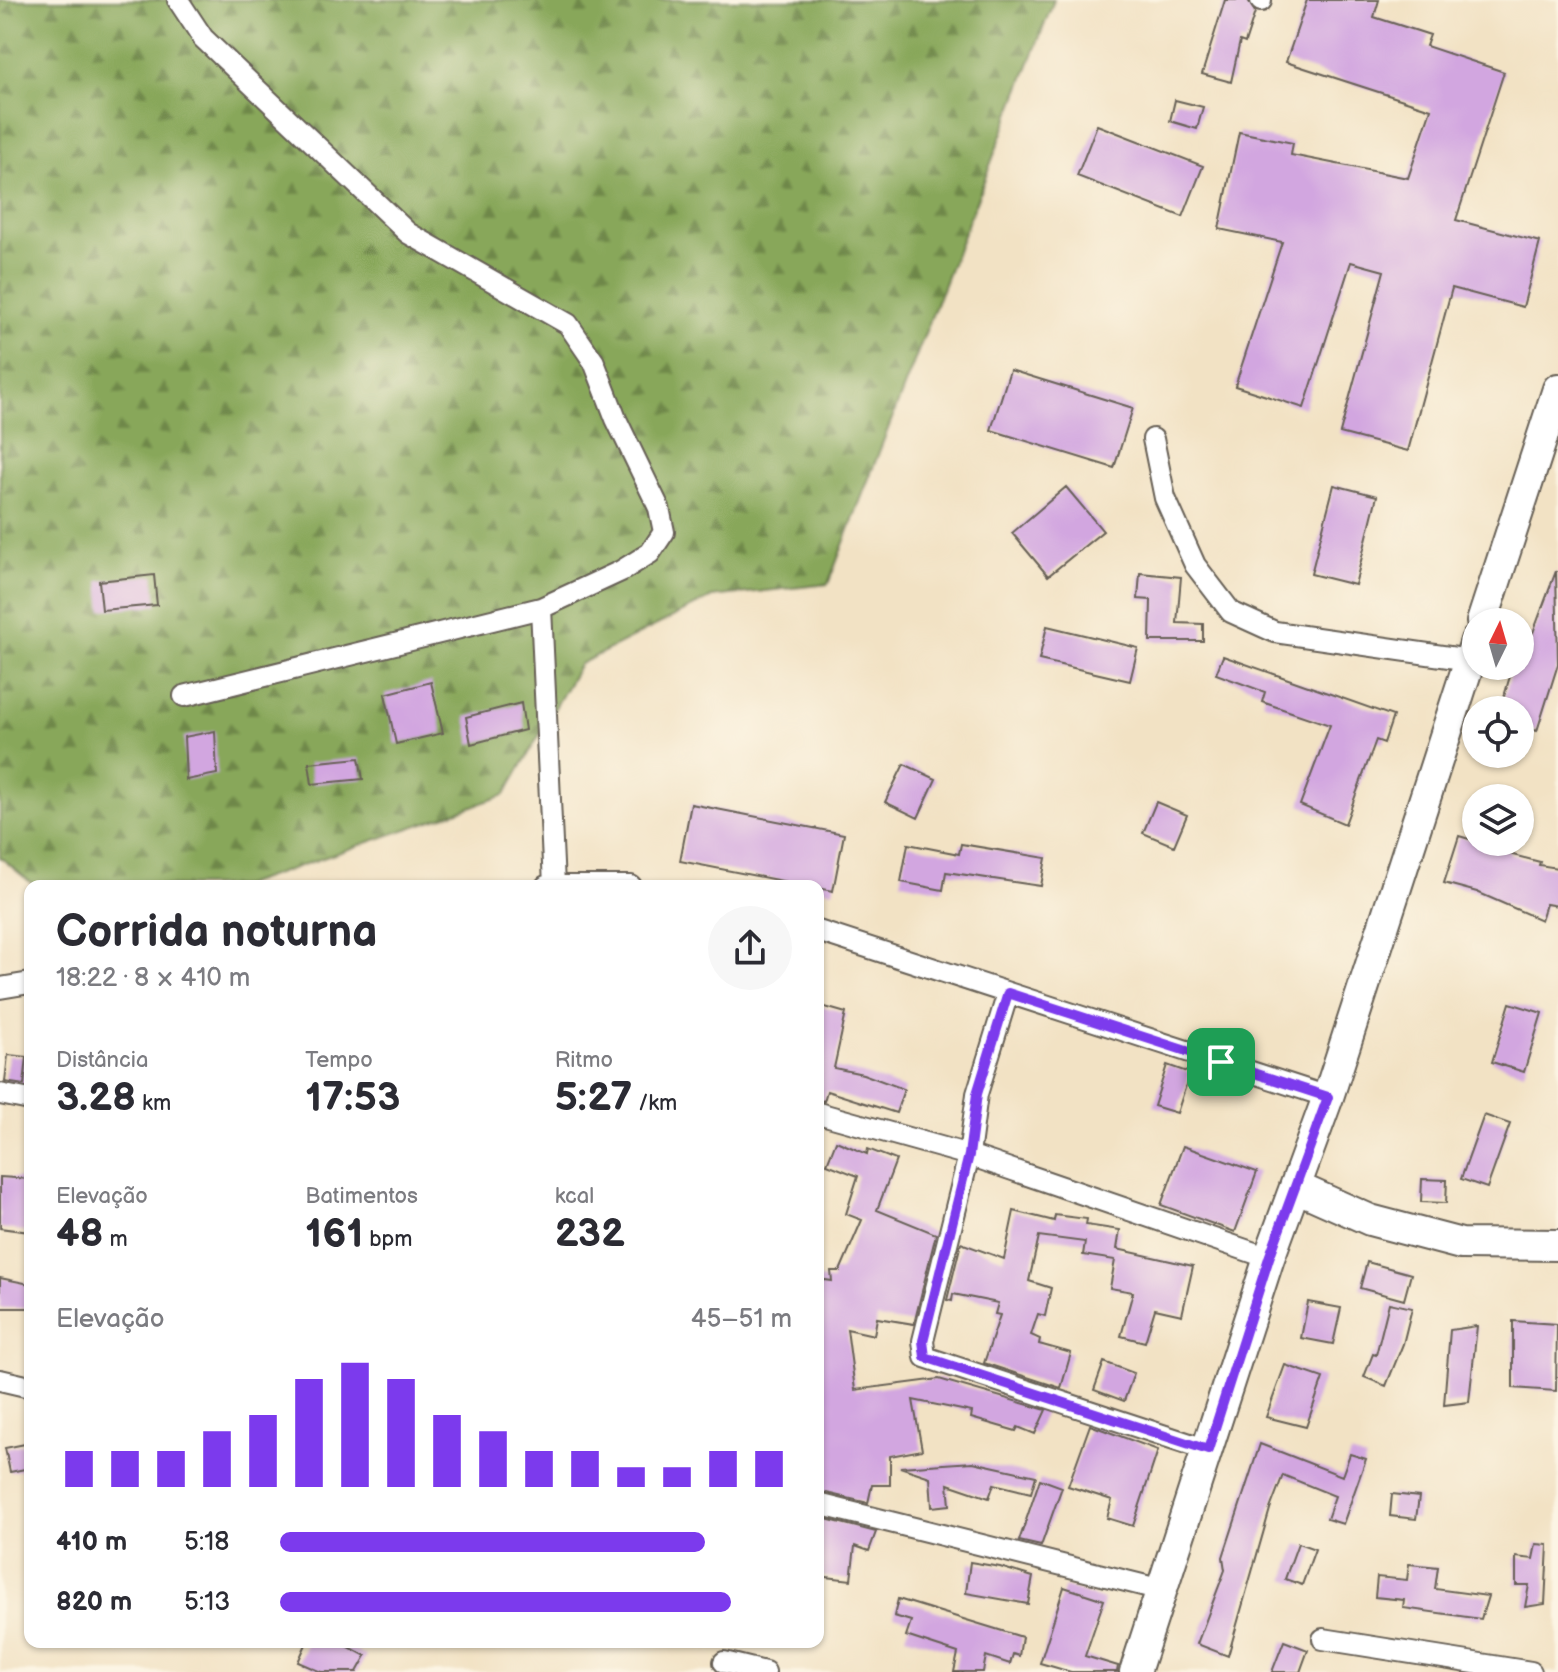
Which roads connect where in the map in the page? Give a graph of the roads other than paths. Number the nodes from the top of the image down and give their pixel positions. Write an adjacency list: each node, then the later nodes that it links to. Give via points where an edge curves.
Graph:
1 (178, 0): 4 (street, via 203,38 408,233 568,324 594,362 659,508 664,532 650,553 621,571)
2 (1558, 389): 5 (main road)
3 (1153, 439): 6 (street, via 1165,498 1195,565 1231,612 1275,632)
4 (541, 608): 8 (street); 9 (street)
5 (1487, 608)
6 (1462, 649)
7 (1463, 680): 15 (main road)
8 (184, 696)
9 (554, 880)
10 (824, 933): 13 (street)
11 (24, 984): 12 (street)
12 (0, 988)
13 (1008, 993): 15 (street); 18 (street, via 977,1094)
14 (0, 1094): 16 (street)
15 (1328, 1097): 19 (main road)
16 (24, 1099)
17 (824, 1115): 18 (street)
18 (969, 1155): 21 (street); 24 (street, via 923,1341 925,1357)
19 (1296, 1187): 20 (main road, via 1370,1220 1461,1244); 21 (main road)
20 (1558, 1245)
21 (1269, 1258): 24 (main road)
22 (0, 1380): 23 (street)
23 (24, 1386)
24 (1208, 1450): 26 (main road)
25 (824, 1506): 26 (street)
26 (1162, 1590): 31 (main road)
27 (1323, 1639): 29 (street)
28 (724, 1662): 30 (street)
29 (1409, 1663): 32 (street)
30 (765, 1672)
31 (1135, 1672)
32 (1531, 1672)

